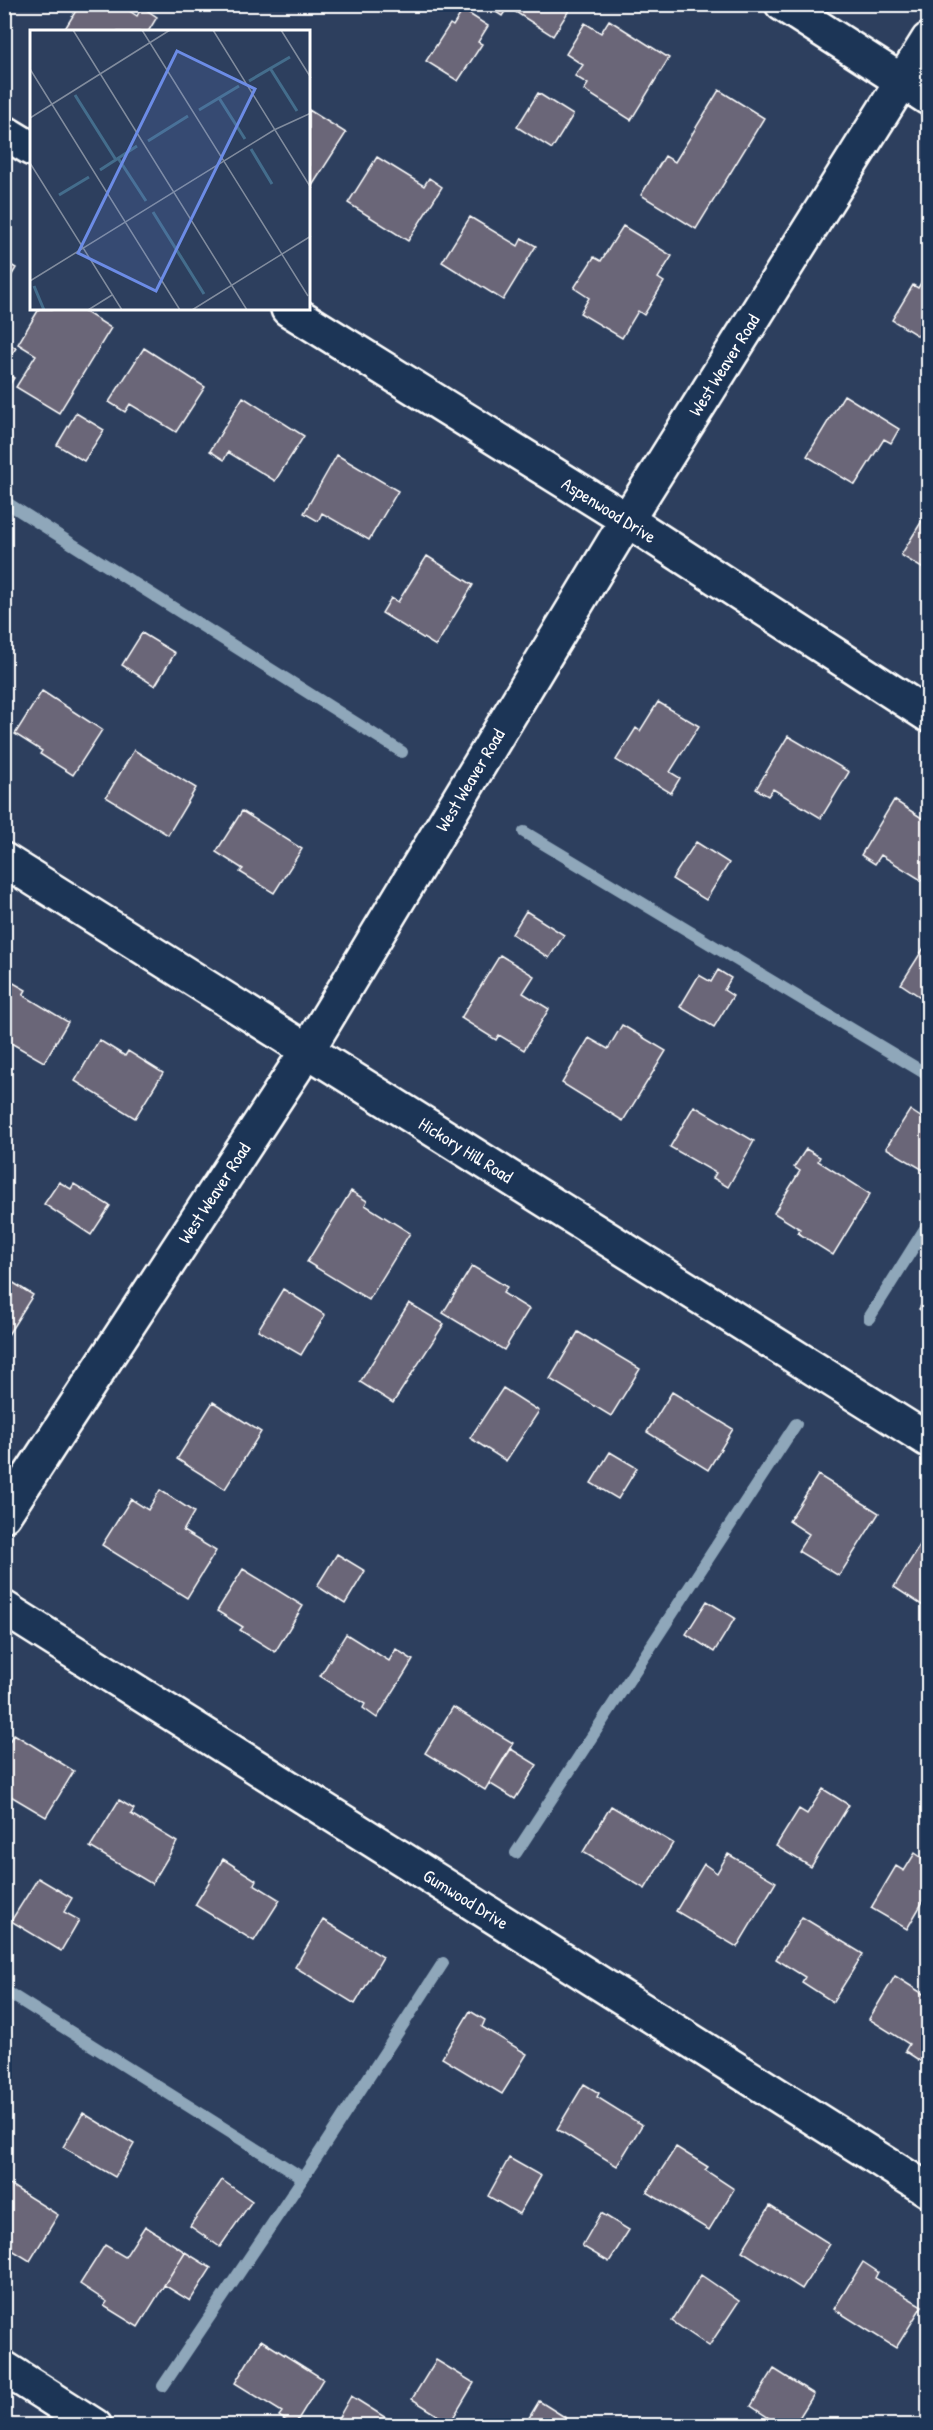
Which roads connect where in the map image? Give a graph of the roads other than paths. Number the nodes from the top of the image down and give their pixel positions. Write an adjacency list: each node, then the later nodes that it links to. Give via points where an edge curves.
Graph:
1 (782, 4): 3 (street)
2 (928, 40): 3 (street, West Weaver Road)
3 (915, 90): 7 (street, West Weaver Road)
4 (4, 132): 5 (street)
5 (30, 148)
6 (290, 310): 7 (street, Aspenwood Drive)
7 (627, 520): 8 (street, Aspenwood Drive); 10 (street, West Weaver Road)
8 (928, 715)
9 (4, 860): 10 (street, Hickory Hill Road)
10 (307, 1050): 11 (street, Hickory Hill Road); 12 (street, West Weaver Road)
11 (928, 1440)
12 (4, 1515)
13 (4, 1608): 14 (street, Gumwood Drive)
14 (928, 2190)
15 (4, 2368): 16 (street)
16 (95, 2426)

